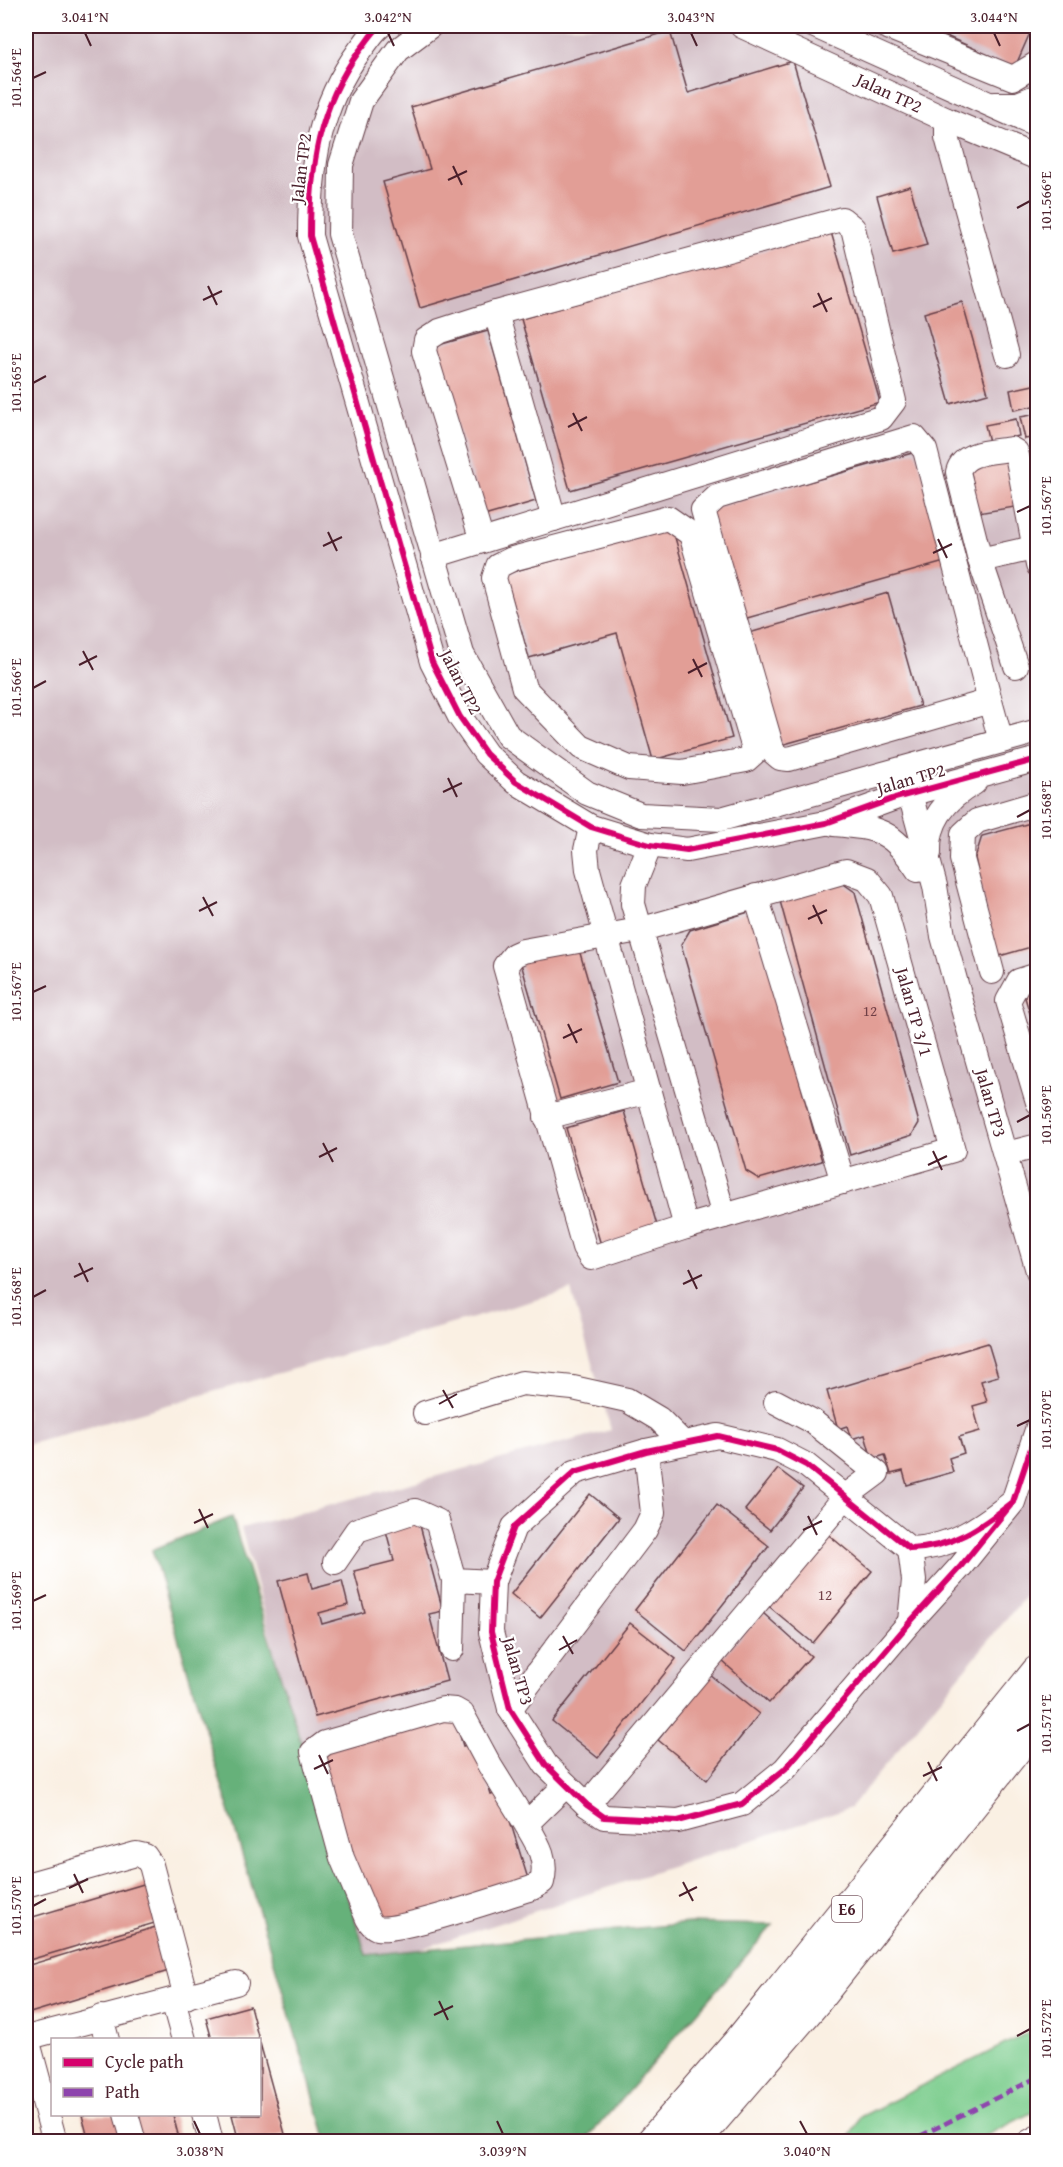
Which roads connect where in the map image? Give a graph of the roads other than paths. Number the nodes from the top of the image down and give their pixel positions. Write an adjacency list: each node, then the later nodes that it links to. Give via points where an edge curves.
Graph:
1 (430, 26): 17 (street, Jalan TP2, via 398,50 361,101 342,165 340,234)
2 (742, 26): 9 (street, Jalan TP2)
3 (814, 26): 8 (street, Jalan TP2)
4 (885, 26): 6 (street, via 1012,78)
5 (371, 29): 31 (street, Jalan TP2, via 344,72 323,117 310,201 310,237 432,662 460,717 486,754 516,782)
6 (1038, 63)
7 (1038, 96): 8 (street, via 1018,104)
8 (992, 105): 10 (street, Jalan TP2)
9 (947, 120): 11 (street, Jalan TP2); 13 (street, via 947,137)
10 (1038, 126)
11 (1036, 152)
12 (496, 313): 14 (street); 14 (street, via 842,219 853,228 894,401 881,418); 15 (street, via 440,331 426,340 424,351)
13 (1007, 355)
14 (554, 519): 15 (street)
15 (482, 541): 17 (street)
16 (1036, 553): 18 (street); 18 (street, via 1016,452 1011,449 967,457 960,463 958,472)
17 (433, 556): 22 (street, Jalan TP2, via 462,654)
18 (980, 560): 19 (street)
19 (1016, 666)
20 (524, 688): 20 (street, via 581,747 629,768 682,772 746,760 755,752 691,534 668,518 498,566 494,578); 22 (street)
21 (990, 701): 21 (street, via 925,450 914,437 717,497 703,510 773,752 780,758 789,759); 24 (street)
22 (492, 707): 26 (street, Jalan TP2, via 508,736 517,743 587,793 641,814 721,819)
23 (1038, 731): 24 (street, Jalan TP2)
24 (1000, 741): 26 (street, Jalan TP2)
25 (1038, 759): 27 (street, Jalan TP2)
26 (896, 770): 28 (street, Jalan TP3)
27 (997, 770): 28 (street, Jalan TP2); 33 (street, via 964,789 940,811)
28 (902, 796): 30 (street, Jalan TP2); 33 (street, Jalan TP3)
29 (1038, 803): 38 (street, via 977,821 963,834 962,860)
30 (826, 823): 32 (street, Jalan TP2, via 687,850); 33 (street, via 865,826 886,834)
31 (591, 827): 32 (street, Jalan TP2); 36 (street, via 586,850 588,870)
32 (650, 845): 35 (street, via 634,885 633,904)
33 (924, 870): 40 (street, Jalan TP3)
34 (756, 896): 35 (street, Jalan TP 3/1); 46 (street); 46 (street, Jalan TP 3/1, via 846,871 867,879 881,896 953,1150)
35 (639, 930): 36 (street, Jalan TP 3/1); 47 (street)
36 (608, 935): 41 (street); 43 (street, Jalan TP 3/1, via 523,951 505,966)
37 (1038, 959): 38 (street)
38 (992, 972): 40 (street)
39 (1038, 975): 42 (street, via 1019,981 1008,1001)
40 (956, 984): 45 (street, Jalan TP3)
41 (649, 1091): 43 (street); 48 (street)
42 (1038, 1102)
43 (546, 1117): 48 (street, Jalan TP 3/1, via 584,1247 591,1258)
44 (1038, 1146): 45 (street)
45 (1006, 1154): 49 (street, Jalan TP3)
46 (843, 1182): 47 (street, Jalan TP 3/1)
47 (724, 1216): 48 (street, Jalan TP 3/1)
48 (686, 1227)
49 (1038, 1271)
50 (776, 1402): 55 (street, via 812,1421 877,1473)
51 (425, 1413): 53 (street, via 522,1383 573,1388 627,1400 659,1419)
52 (1038, 1428): 56 (street, Jalan TP3)
53 (683, 1443): 54 (street, Jalan TP3); 55 (street, Jalan TP3, via 718,1436 777,1450 806,1465)
54 (646, 1451): 60 (street, Jalan TP3, via 575,1472 514,1527); 64 (street, via 653,1513 645,1530)
55 (846, 1496): 57 (street, Jalan TP3); 67 (street)
56 (1013, 1502): 57 (street, via 968,1534 932,1549); 61 (street, Jalan TP3)
57 (910, 1549): 61 (street, via 914,1580)
58 (335, 1562): 59 (street, via 357,1530 415,1512 437,1521)
59 (454, 1580): 60 (street); 62 (street)
60 (493, 1582): 64 (street, Jalan TP3, via 491,1632)
61 (910, 1622): 67 (street, Jalan TP3, via 785,1769 742,1804 678,1821 604,1817)
62 (452, 1649)
63 (1038, 1672): 81 (highway, E6, via 740,2042)
64 (510, 1709): 66 (street, Jalan TP3, via 546,1765)
65 (1038, 1720): 82 (highway, E6, via 812,2004)
66 (566, 1785): 67 (street, Jalan TP3); 68 (street)
67 (586, 1805)
68 (526, 1824): 68 (street, via 542,1850 542,1882 418,1922 379,1928 368,1919 342,1858 314,1752 325,1743 443,1709 455,1710 462,1714)
69 (26, 1885): 71 (street, via 135,1854 145,1857 151,1865)
70 (236, 1983): 71 (street)
71 (180, 1999): 72 (street); 74 (street)
72 (104, 2028): 73 (street)
73 (26, 2037): 78 (street)
74 (184, 2038)
75 (126, 2116): 79 (street)
76 (204, 2116): 80 (street)
77 (1038, 2137): 83 (street)
78 (55, 2142)
79 (134, 2142)
80 (211, 2142)
81 (652, 2142)
82 (693, 2142)
83 (1029, 2142)

